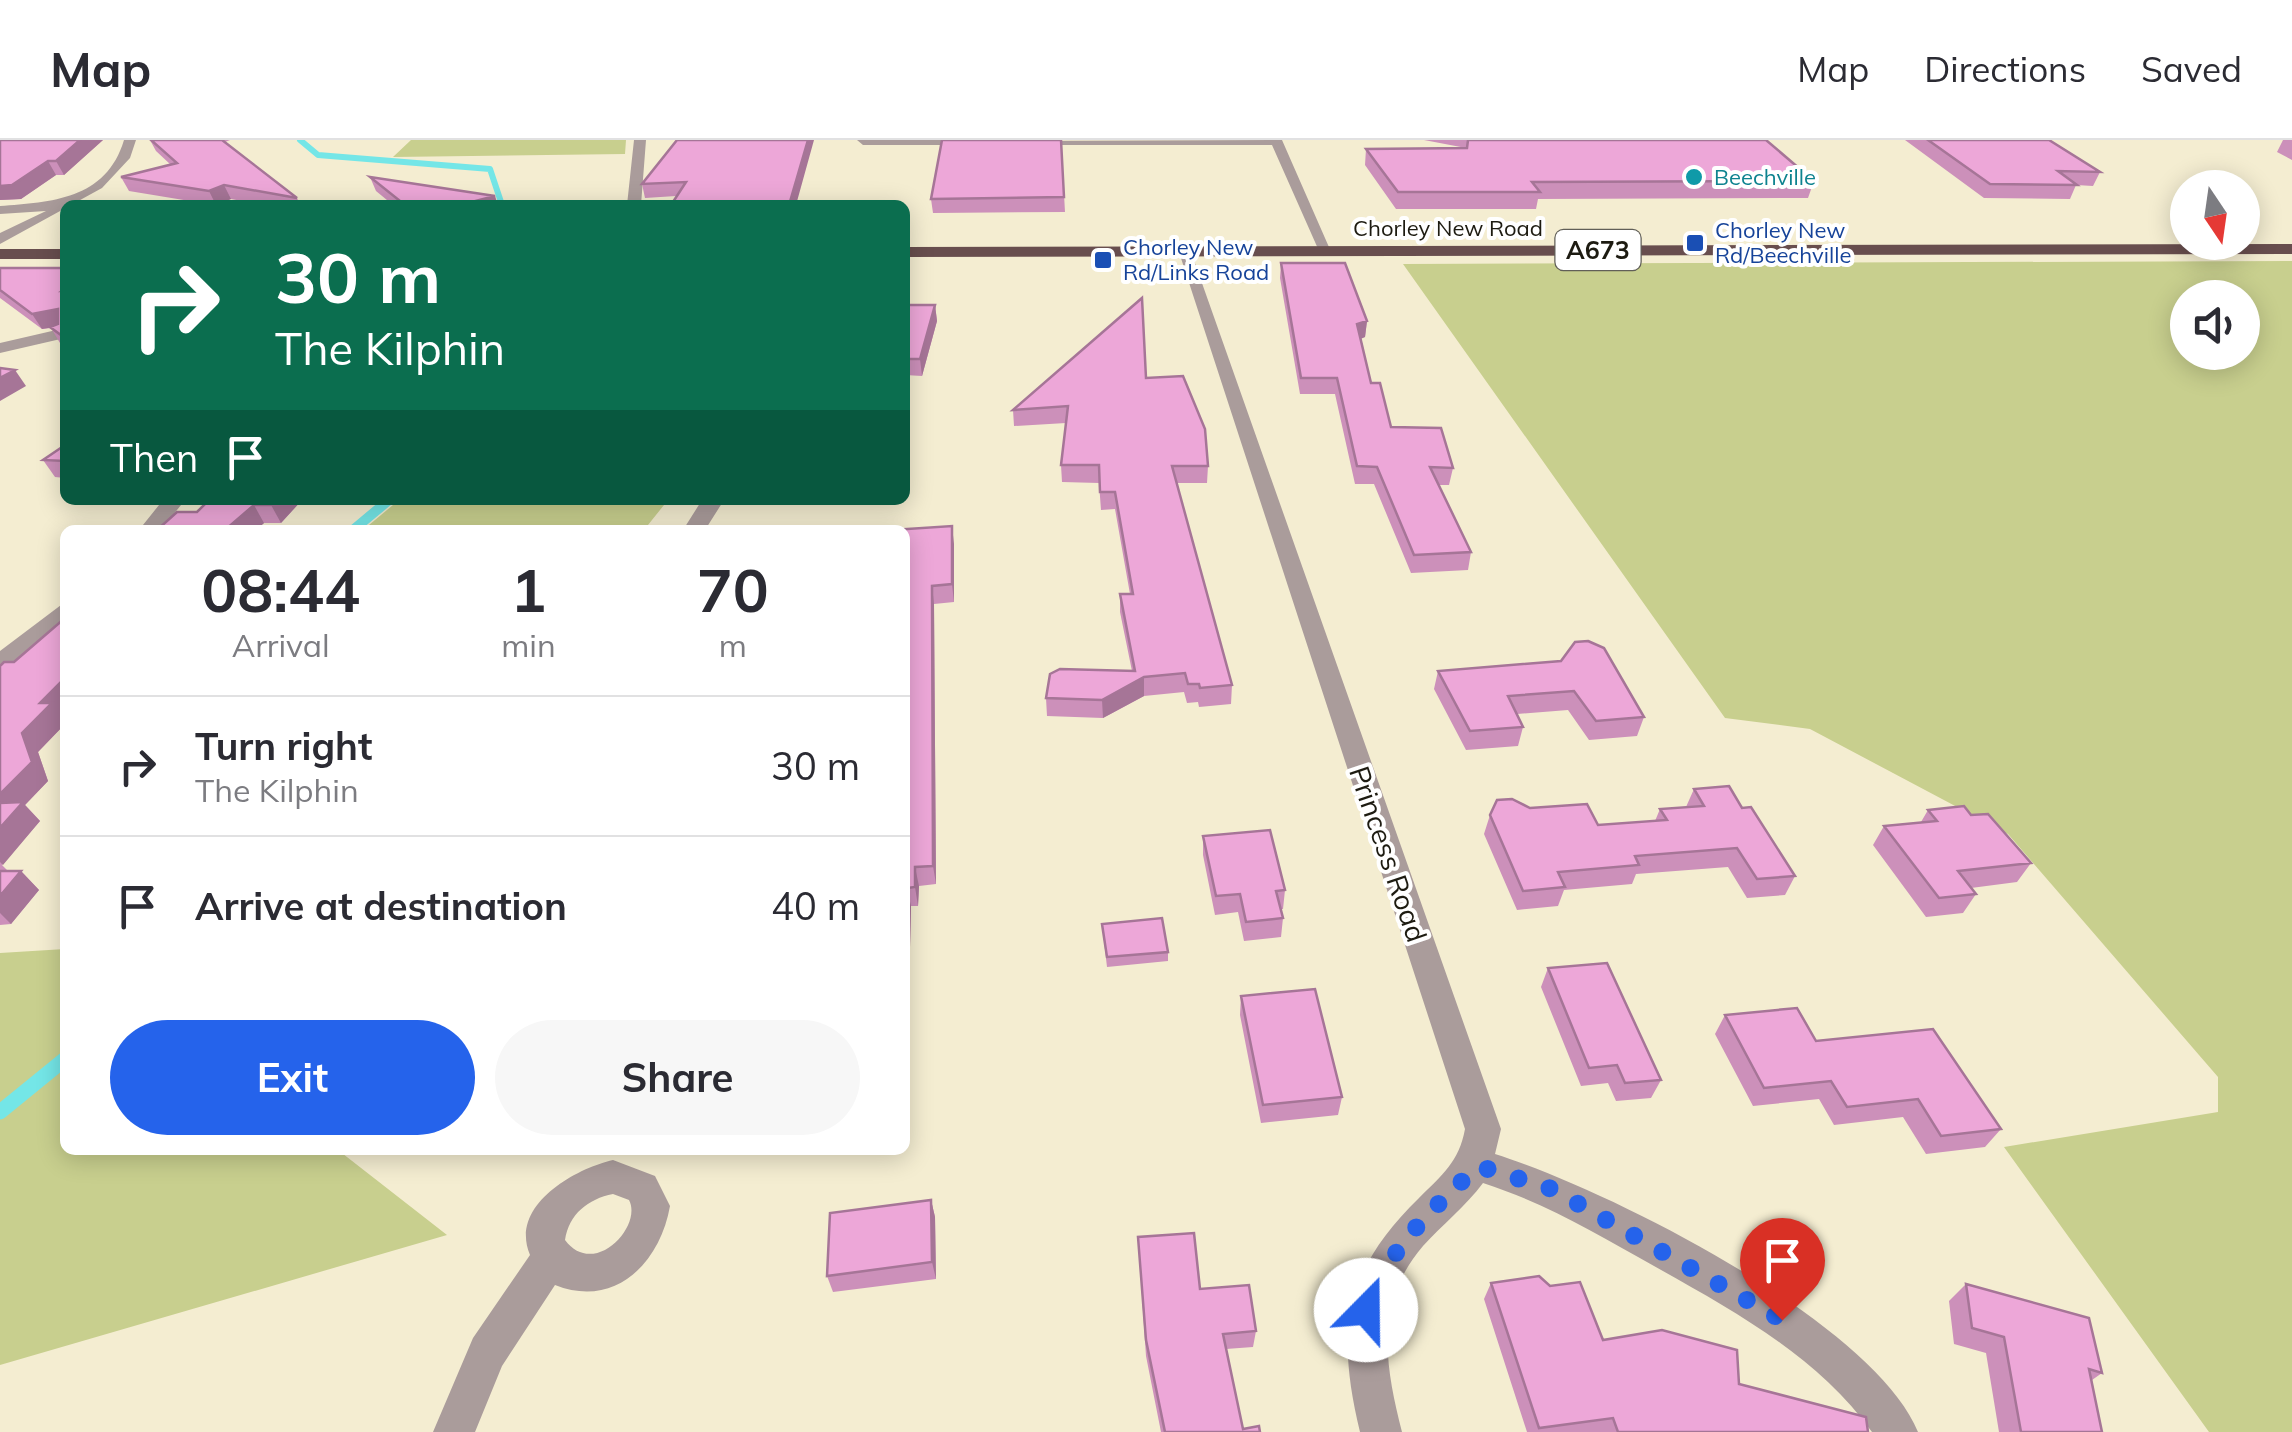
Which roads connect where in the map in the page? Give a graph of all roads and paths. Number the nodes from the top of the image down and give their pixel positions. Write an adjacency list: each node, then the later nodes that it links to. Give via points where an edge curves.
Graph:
1 (130, 140): 5 (street, via 130,151 110,177)
2 (640, 140): 6 (street)
3 (863, 141): 4 (street)
4 (1276, 141): 16 (street)
5 (73, 200)
6 (634, 200)
7 (60, 205): 9 (street)
8 (60, 208): 10 (street)
9 (0, 210)
10 (47, 215): 11 (street); 12 (street)
11 (60, 216)
12 (0, 239)
13 (2292, 249): 16 (highway, Chorley New Road / A673)
14 (910, 252): 15 (highway, Chorley New Road / A673)
15 (1182, 252): 16 (highway, Chorley New Road / A673); 26 (street, Princess Road, via 1482,1129)
16 (1326, 252)
17 (0, 254): 18 (highway)
18 (60, 254)
19 (60, 334): 20 (street)
20 (0, 348)
21 (170, 505): 22 (street)
22 (154, 525)
23 (60, 613): 24 (street)
24 (0, 664)
25 (620, 1164): 27 (street, via 552,1214 545,1246); 27 (street, via 650,1197 641,1242 612,1268 594,1273 576,1274)
26 (1478, 1166): 29 (street, via 1382,1268 1366,1310 1365,1358); 30 (street, via 1552,1189 1750,1299 1813,1341)
27 (550, 1259): 28 (street, via 487,1352)
28 (454, 1432)
29 (1381, 1432)
30 (1898, 1432)

